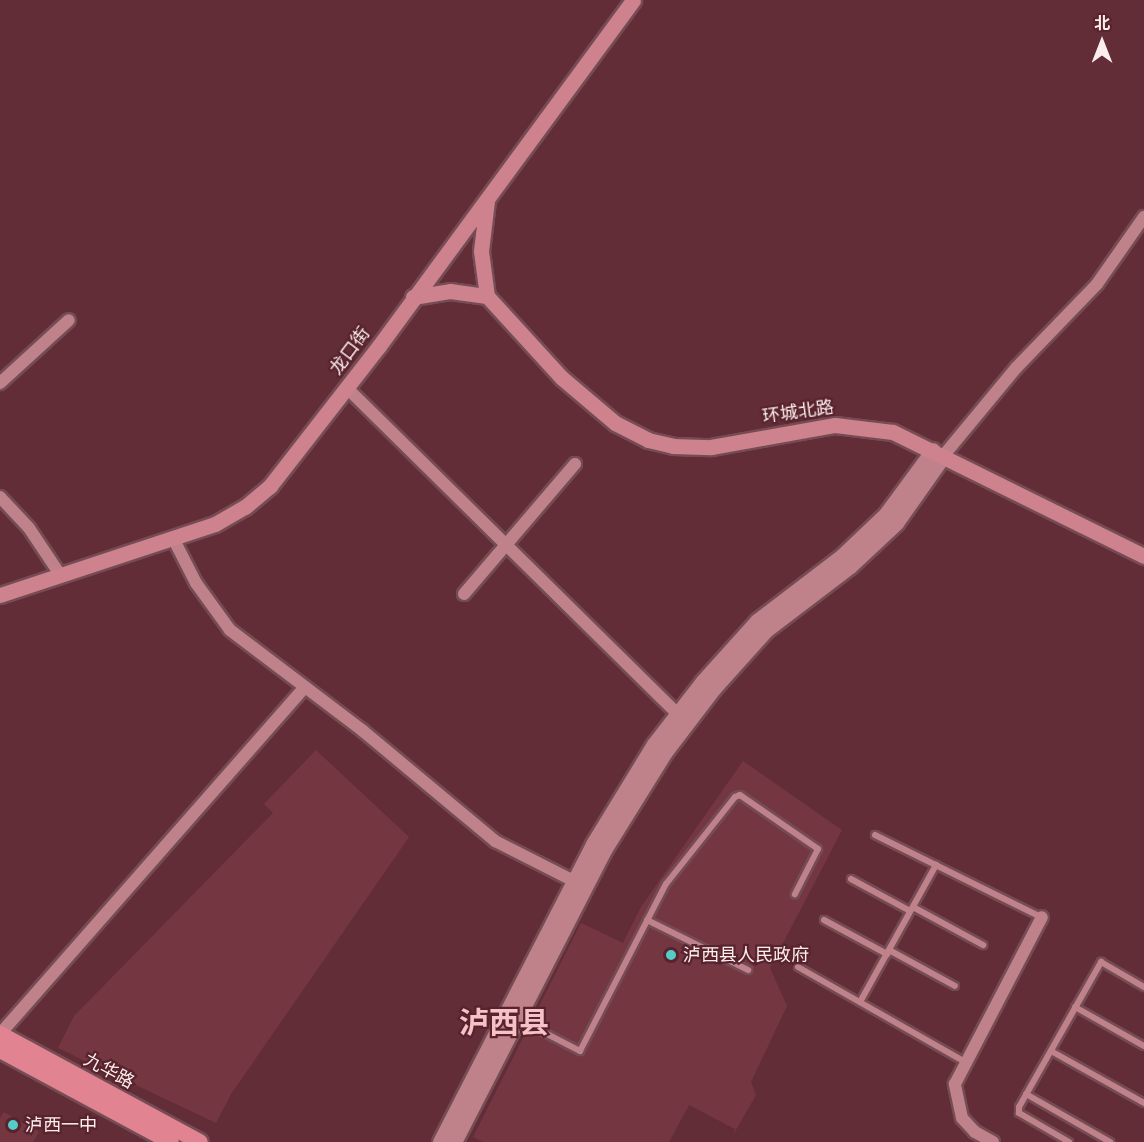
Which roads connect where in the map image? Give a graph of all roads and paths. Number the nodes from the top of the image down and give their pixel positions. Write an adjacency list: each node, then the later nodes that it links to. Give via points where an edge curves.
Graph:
1 (633, 0): 2 (main road, 龙口街)
2 (489, 195): 4 (main road, via 481,244); 5 (main road, 龙口街)
3 (1144, 217): 9 (street, via 1097,284)
4 (487, 296): 5 (main road, via 450,291); 9 (main road, 环城北路, via 571,386 615,423 648,440 673,446 711,447 820,426 850,425 893,432)
5 (413, 297): 8 (main road, 龙口街)
6 (69, 320): 7 (street)
7 (0, 383)
8 (347, 388): 12 (main road, 龙口街, via 281,474 258,497 215,524); 13 (street)
9 (938, 452): 14 (main road, 环城北路); 19 (street, via 878,523 757,621); 37 (street, via 896,523 850,566 766,630 688,720 622,817)
10 (575, 464): 13 (street)
11 (0, 497): 15 (street, via 29,528)
12 (173, 538): 15 (main road, 龙口街); 18 (street, via 196,583 230,630)
13 (507, 543): 16 (street); 19 (street)
14 (1144, 556)
15 (61, 576): 17 (main road, 龙口街)
16 (464, 594)
17 (0, 595)
18 (305, 687): 23 (street, via 495,841); 38 (street)
19 (678, 712): 23 (street, via 617,802)
20 (875, 835): 21 (lane)
21 (936, 865): 25 (lane); 26 (lane)
22 (851, 879): 25 (lane)
23 (574, 881): 47 (street)
24 (795, 894): 27 (lane, via 818,849 740,795 726,803 691,850 666,884)
25 (911, 909): 29 (lane); 30 (lane)
26 (1042, 917): 42 (street)
27 (647, 920): 32 (lane); 37 (lane, via 580,1051)
28 (824, 920): 30 (lane)
29 (983, 945)
30 (888, 952): 33 (lane); 35 (lane)
31 (798, 967): 35 (lane)
32 (748, 970)
33 (955, 986)
34 (1144, 987): 36 (lane, via 1101,962)
35 (860, 1002): 42 (lane)
36 (1076, 1007): 39 (lane); 41 (lane)
37 (518, 1019): 48 (street)
38 (0, 1034): 46 (highway, 九华路)
39 (1144, 1046)
40 (0, 1050): 45 (highway, 九华路)
41 (1051, 1051): 43 (lane); 44 (lane)
42 (964, 1062): 49 (street, via 955,1084 957,1109 975,1132)
43 (1026, 1094): 50 (lane, via 1019,1113); 51 (lane)
44 (1144, 1104)
45 (171, 1142)
46 (200, 1142)
47 (440, 1142)
48 (454, 1142)
49 (993, 1142)
50 (1069, 1142)
51 (1110, 1142)

